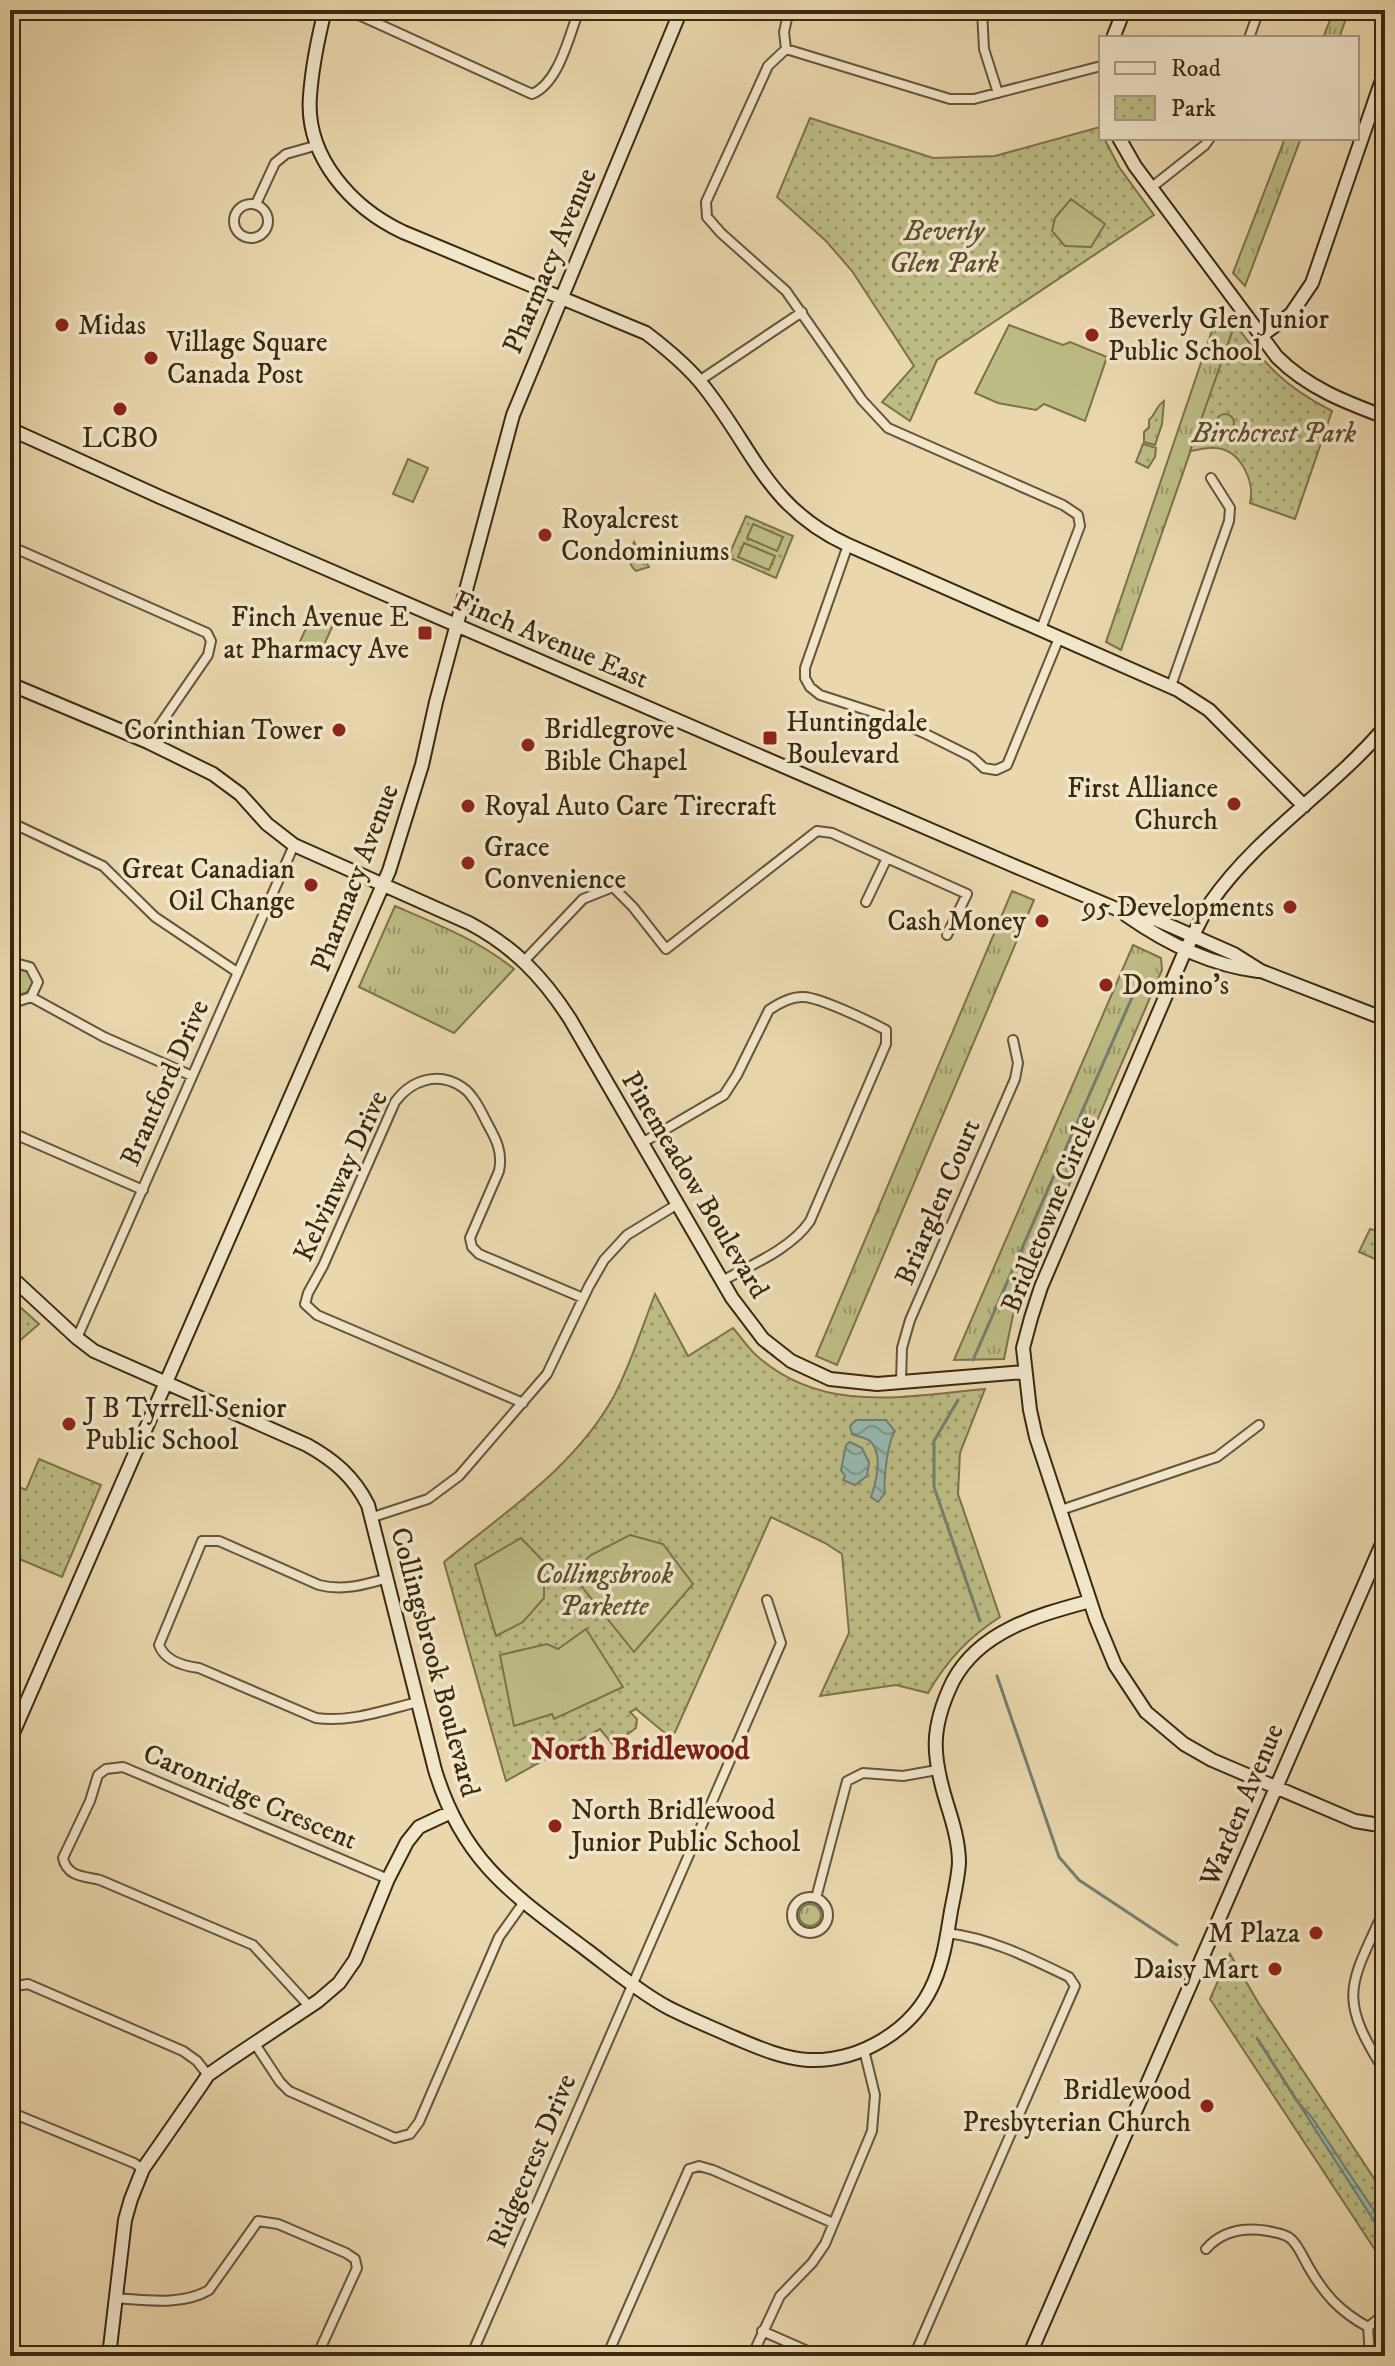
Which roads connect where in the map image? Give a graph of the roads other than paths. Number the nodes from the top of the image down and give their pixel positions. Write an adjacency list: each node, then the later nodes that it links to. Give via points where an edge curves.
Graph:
1 (17, 10): 10 (street)
2 (325, 10): 19 (street, via 309,98)
3 (348, 10): 4 (street, via 532,94 552,79)
4 (579, 10)
5 (681, 10): 22 (street, Pharmacy Avenue)
6 (789, 10): 13 (street)
7 (982, 10): 16 (street, via 984,49)
8 (1124, 10): 11 (street)
9 (1259, 10): 12 (street)
10 (10, 26)
11 (1114, 36)
12 (1250, 36)
13 (786, 49): 16 (street, via 950,99); 23 (street, via 768,66 706,202 707,217)
14 (1099, 67): 16 (street)
15 (1385, 71): 24 (street, via 1312,283 1291,314)
16 (998, 93)
17 (1120, 140): 20 (street)
18 (1209, 140): 20 (street)
19 (318, 145): 21 (street, via 286,154 275,163); 22 (street, via 344,190 382,222)
20 (1152, 187): 24 (street)
21 (256, 204): 21 (street, via 242,206 234,219 239,233 250,238 261,235 269,221)
22 (561, 297): 25 (street, via 646,333); 31 (street, Pharmacy Avenue, via 513,415)
23 (802, 312): 25 (street); 32 (street, via 862,400 888,428 1078,515 1080,526)
24 (1261, 336): 26 (street, via 1304,380)
25 (699, 381): 29 (street, via 773,489 814,526)
26 (1385, 417)
27 (10, 429): 31 (street, Finch Avenue East)
28 (1211, 478): 35 (street, via 1230,508 1229,521)
29 (848, 545): 32 (street); 33 (street, via 805,668 810,687 924,733 984,768 1007,765)
30 (10, 546): 37 (street, via 207,633 208,655)
31 (456, 625): 42 (street, Pharmacy Avenue, via 422,765); 44 (street, Finch Avenue East)
32 (1041, 629): 33 (street)
33 (1059, 638): 35 (street)
34 (10, 684): 37 (street, Pinemeadow Boulevard)
35 (1171, 686): 38 (street, via 1209,710)
36 (1385, 727): 38 (street, Bridletowne Circle)
37 (148, 742): 40 (street, Pinemeadow Boulevard, via 232,787)
38 (1304, 806): 46 (street, Bridletowne Circle, via 1231,877)
39 (10, 822): 51 (street, via 103,866 155,917)
40 (294, 845): 42 (street, Pinemeadow Boulevard); 51 (street, Brantford Drive)
41 (887, 858): 43 (street); 45 (street, via 967,894); 48 (street, via 817,831 666,949 613,887 583,899)
42 (384, 884): 48 (street, Pinemeadow Boulevard, via 483,931); 67 (street, Pharmacy Avenue)
43 (866, 902)
44 (1119, 910): 46 (street, Finch Avenue East); 47 (street, Finch Avenue East)
45 (947, 935)
46 (1193, 935): 47 (street, Bridletowne Circle); 50 (street, Finch Avenue East)
47 (1185, 951): 50 (street, Finch Avenue East); 65 (street, Bridletowne Circle, via 1041,1287 1023,1348)
48 (525, 960): 58 (street, Pinemeadow Boulevard, via 565,1012)
49 (10, 967): 53 (street, via 25,964 34,971 38,982)
50 (1261, 971): 54 (street, Finch Avenue East)
51 (237, 972): 56 (street, Brantford Drive)
52 (10, 997): 53 (street)
53 (31, 997): 56 (street)
54 (1385, 1019)
55 (1013, 1040): 66 (street, Briarglen Court, via 1015,1079 910,1320)
56 (192, 1076): 59 (street, Brantford Drive)
57 (10, 1132): 59 (street)
58 (642, 1143): 60 (street, Pinemeadow Boulevard); 62 (street, via 724,1095 777,1004 805,997 886,1030 886,1044 810,1221 783,1246)
59 (143, 1190): 64 (street, Brantford Drive)
60 (676, 1205): 62 (street, Pinemeadow Boulevard); 63 (street, via 627,1235 604,1260)
61 (10, 1276): 64 (street, Collingsbrook Boulevard)
62 (722, 1281): 66 (street, Pinemeadow Boulevard, via 763,1339 804,1368 847,1383)
63 (583, 1298): 68 (street, via 547,1374); 68 (street, Kelvinway Drive, via 472,1247 470,1238 499,1171 498,1143 463,1087 440,1078 403,1091 305,1304 317,1315)
64 (77, 1338): 67 (street, Collingsbrook Boulevard, via 101,1355)
65 (1024, 1372): 66 (street, Pinemeadow Boulevard); 70 (street, Bridletowne Circle, via 1036,1437)
66 (901, 1382)
67 (166, 1383): 71 (street, Collingsbrook Boulevard, via 337,1463 357,1485); 77 (street, Pharmacy Avenue)
68 (523, 1403): 71 (street, via 452,1483 428,1499)
69 (1259, 1425): 70 (street, via 1217,1457)
70 (1061, 1510): 75 (street, Bridletowne Circle)
71 (373, 1517): 73 (street, Collingsbrook Boulevard)
72 (1385, 1537): 79 (street, Warden Avenue)
73 (388, 1578): 76 (street, Collingsbrook Boulevard); 76 (street, via 332,1589 219,1541 202,1541 160,1650 179,1663 330,1721)
74 (767, 1600): 87 (street, Ridgecrest Drive, via 781,1643)
75 (1090, 1601): 78 (street, Collingsbrook Boulevard, via 1010,1628 973,1654 954,1680 940,1715 934,1750); 79 (street, Bridletowne Circle, via 1115,1665 1146,1712 1203,1755)
76 (418, 1702): 80 (street, Collingsbrook Boulevard)
77 (10, 1740)
78 (937, 1770): 83 (street, via 903,1776 863,1773 847,1781); 86 (street, Collingsbrook Boulevard, via 959,1860)
79 (1275, 1787): 81 (street, Bridletowne Circle, via 1355,1821); 109 (street, Warden Avenue)
80 (449, 1813): 82 (street, via 412,1835); 84 (street, Collingsbrook Boulevard, via 485,1866)
81 (1385, 1826)
82 (388, 1879): 89 (street, via 348,1973); 89 (street, Caronridge Crescent, via 123,1767 98,1775 63,1858 67,1869 253,1945)
83 (816, 1898): 83 (street, via 799,1900 793,1911 794,1923 802,1931 814,1933 827,1922 828,1910)
84 (524, 1902): 87 (street, Collingsbrook Boulevard); 90 (street, via 499,1937 410,2134 395,2138 289,2091)
85 (1385, 1908): 92 (street, via 1351,1994 1358,2026)
86 (947, 1933): 91 (street, Collingsbrook Boulevard, via 928,1996 898,2029); 108 (street, via 1003,1947 1069,1977 1075,1986)
87 (632, 1984): 91 (street, Collingsbrook Boulevard, via 670,2009 772,2053 806,2060); 104 (street, Ridgecrest Drive)
88 (10, 1987): 93 (street, via 28,1984 183,2051)
89 (309, 2006): 90 (street)
90 (255, 2044): 93 (street)
91 (864, 2050): 96 (street, via 875,2095 874,2123)
92 (1385, 2072)
93 (208, 2075): 95 (street)
94 (10, 2112): 95 (street)
95 (143, 2169): 98 (street, via 128,2209)
96 (833, 2223): 101 (street, via 825,2244 780,2296); 105 (street, via 713,2170 689,2169)
97 (1206, 2249): 100 (street, via 1229,2232 1259,2229 1285,2235 1333,2304)
98 (115, 2298): 102 (street); 103 (street, via 198,2297 209,2290 258,2221 278,2224 355,2259 357,2268)
99 (1385, 2314): 100 (street)
100 (1368, 2327): 110 (street)
101 (762, 2331): 106 (street); 107 (street)
102 (109, 2356)
103 (317, 2356)
104 (471, 2356)
105 (607, 2356)
106 (752, 2356)
107 (819, 2356)
108 (914, 2356)
109 (1029, 2356)
110 (1370, 2356)

